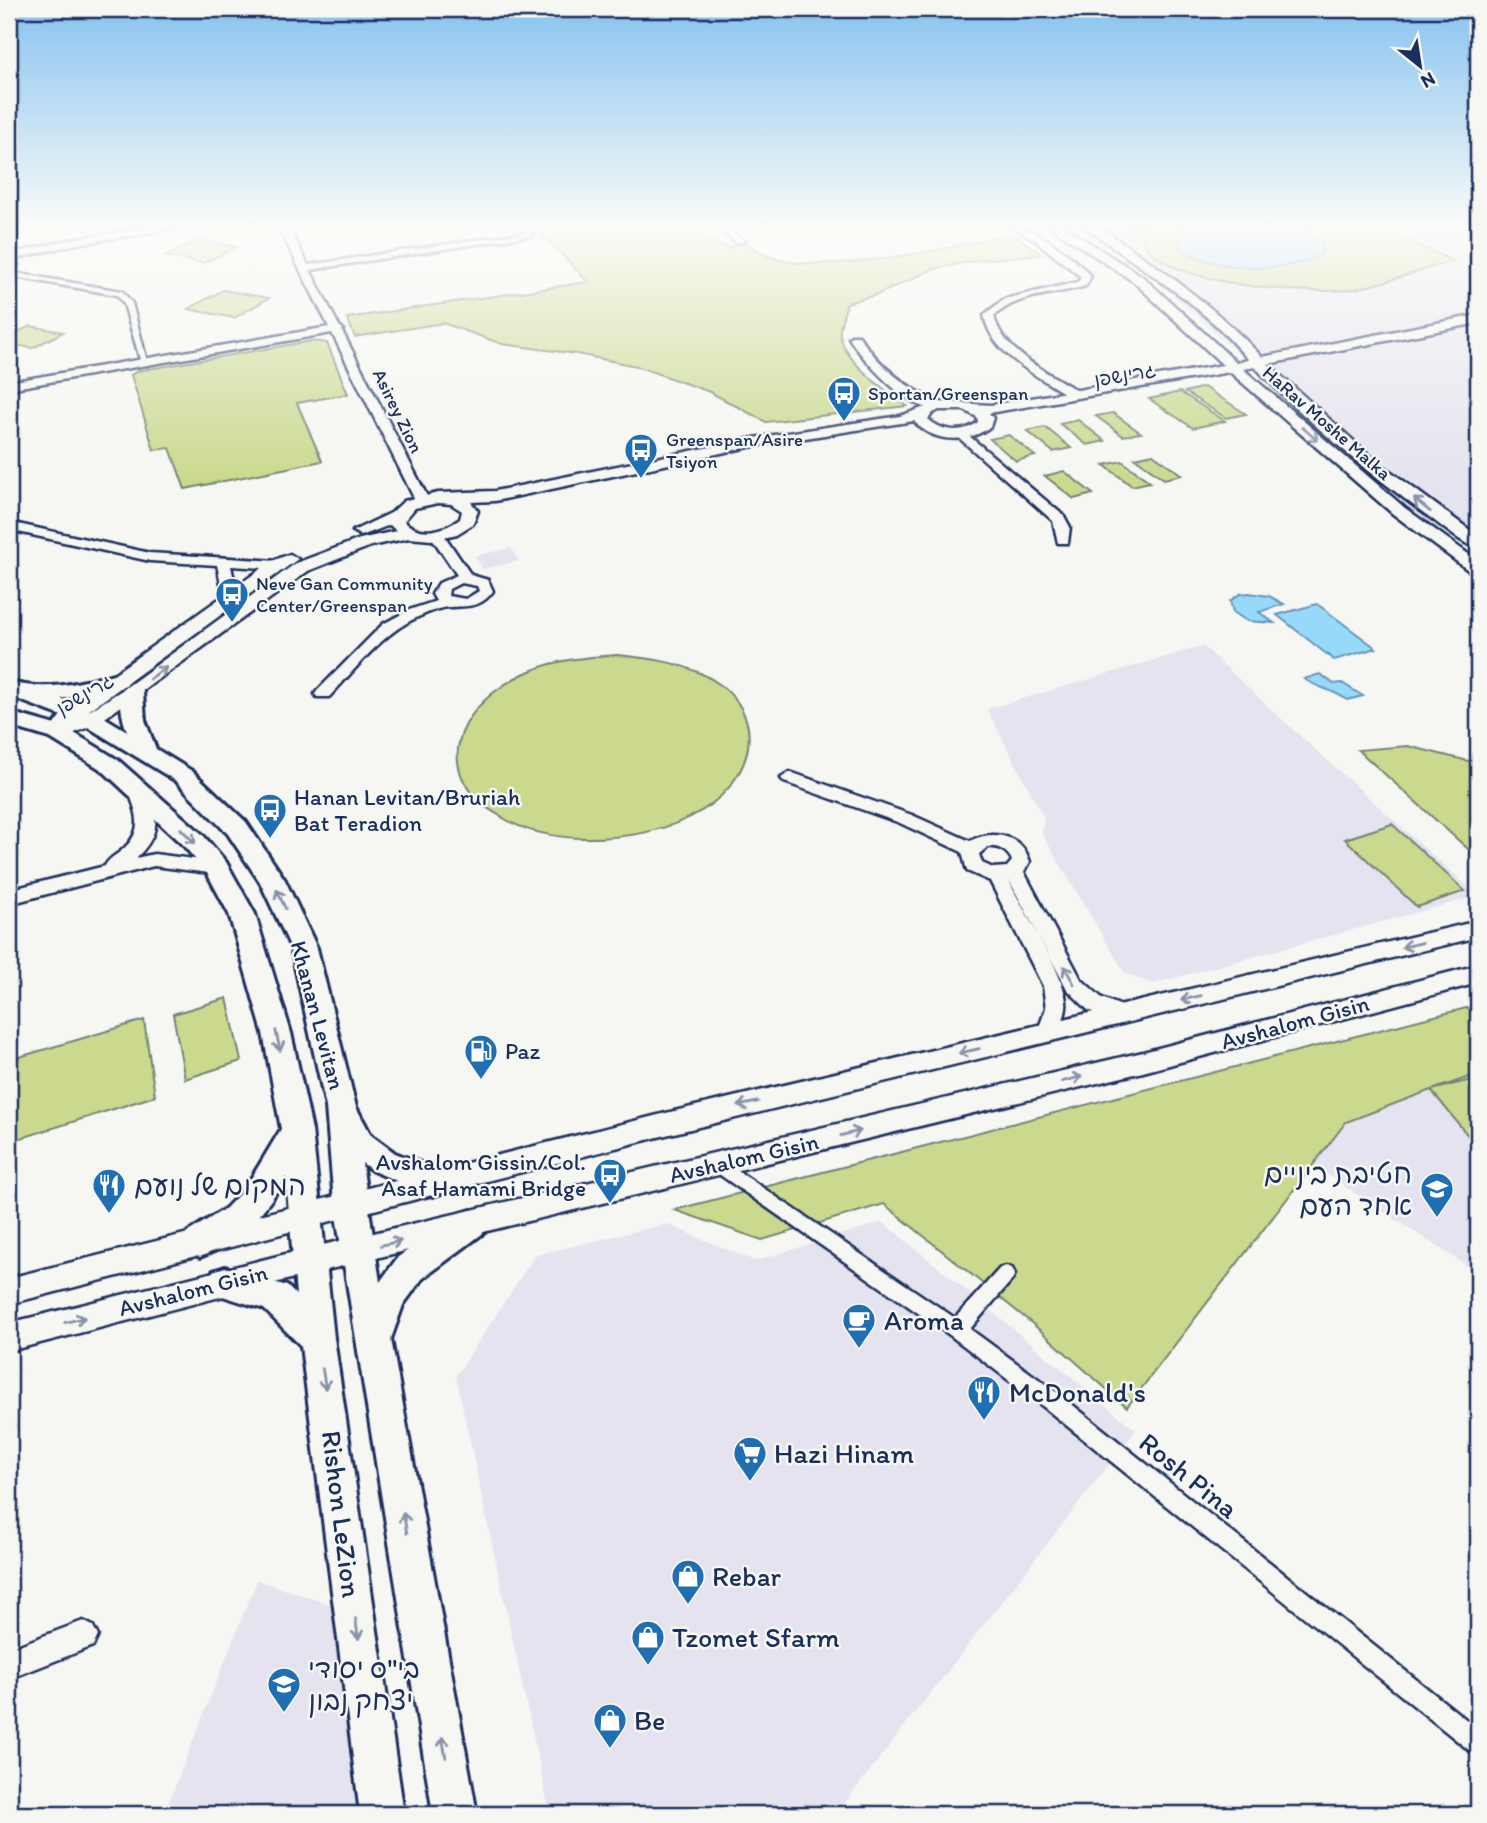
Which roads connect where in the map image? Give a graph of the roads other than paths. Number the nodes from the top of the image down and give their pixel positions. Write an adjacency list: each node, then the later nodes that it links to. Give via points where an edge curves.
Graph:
1 (130, 311): 11 (street)
2 (328, 311): 8 (street, Asirey Zion)
3 (994, 311): 19 (street, via 989,324 995,337)
4 (1172, 311): 10 (street, HaRav Moshe Malka)
5 (1207, 311): 12 (street, HaRav Moshe Malka)
6 (1478, 319): 12 (street, גרינשפן)
7 (1478, 326): 13 (street, גרינשפן)
8 (338, 330): 11 (street); 26 (street, Asirey Zion)
9 (855, 338): 21 (street, via 879,370)
10 (1217, 353): 14 (street, HaRav Moshe Malka); 15 (street)
11 (145, 363): 17 (street)
12 (1267, 364): 13 (street, גרינשפן); 14 (street, גרינשפן); 16 (street, HaRav Moshe Malka)
13 (1291, 364): 16 (street, via 1279,372)
14 (1238, 371): 15 (street, גרינשפן); 18 (street, HaRav Moshe Malka)
15 (1209, 376): 18 (street); 19 (street, גרינשפן); 22 (street, גרינשפן)
16 (1280, 383): 33 (street, HaRav Moshe Malka, one-way to 16, via 1427,510)
17 (9, 386)
18 (1258, 389): 36 (street, HaRav Moshe Malka, one-way to 36, via 1399,511)
19 (1074, 394): 20 (street, גרינשפן, via 991,409)
20 (970, 407): 21 (street); 22 (street, via 986,418)
21 (930, 409): 23 (street, via 921,420); 25 (street, via 903,420 754,442 495,496)
22 (985, 424): 24 (street, גרינשפן)
23 (929, 428): 24 (street); 28 (street, via 770,451 504,505)
24 (962, 434): 32 (street, via 1059,519)
25 (450, 499): 26 (street); 28 (street, via 467,506)
26 (422, 500): 27 (street, גרינשפן)
27 (397, 516): 30 (street, via 396,522); 35 (street, גרינשפן)
28 (470, 517): 31 (street, via 460,527)
29 (9, 526): 34 (street, via 150,557)
30 (408, 533): 31 (street, גרינשפן); 40 (street, גרינשפן, one-way to 30, via 302,567 366,542)
31 (437, 535): 37 (street)
32 (1063, 540)
33 (1478, 543)
34 (223, 562): 35 (street); 38 (street)
35 (278, 565): 38 (street, גרינשפן)
36 (1478, 569)
37 (466, 578): 39 (street, via 444,586 439,594); 39 (street, via 483,583 484,595 464,604)
38 (231, 598): 40 (street, גרינשפן)
39 (447, 602): 42 (street, via 388,627)
40 (125, 686): 43 (main road); 45 (street, גרינשפן); 46 (main road)
41 (9, 688): 43 (main road)
42 (323, 694)
43 (33, 695): 45 (main road)
44 (9, 719): 45 (main road)
45 (74, 721): 46 (main road, Khanan Levitan); 48 (main road, Khanan Levitan, via 110,765)
46 (147, 755): 58 (main road, Khanan Levitan, one-way to 46, via 304,948 272,880 237,828 184,776)
47 (790, 778): 49 (street, via 906,819)
48 (135, 786): 50 (main road, Khanan Levitan, one-way to 50); 51 (street, via 148,819 144,836 130,856)
49 (972, 849): 52 (street, via 974,866 988,874); 52 (street, via 993,841 1010,845 1021,862)
50 (217, 868): 51 (street, via 154,860); 59 (main road, Khanan Levitan, one-way to 59, via 242,914 258,962)
51 (105, 871): 53 (street)
52 (1005, 874): 56 (street, one-way to 52, via 1095,1004 1074,984); 57 (street, via 1053,986 1056,1008)
53 (9, 897)
54 (1478, 929): 56 (street, Avshalom Gisin, one-way to 56)
55 (1478, 974): 60 (street, Avshalom Gisin, one-way to 55, via 1143,1062)
56 (1122, 1015): 57 (street, Avshalom Gisin)
57 (1047, 1033): 61 (street, Avshalom Gisin, one-way to 61)
58 (341, 1107): 61 (main road, via 360,1144 384,1162); 62 (main road, Khanan Levitan)
59 (297, 1130): 63 (main road, Khanan Levitan); 65 (main road, via 257,1196 237,1218)
60 (719, 1165): 64 (street, Avshalom Gisin); 71 (street, Rosh Pina)
61 (433, 1182): 62 (street, Avshalom Gisin)
62 (351, 1203): 63 (street, Avshalom Gisin); 66 (main road, Khanan Levitan)
63 (307, 1214): 65 (street, Avshalom Gisin); 67 (main road, Rishon LeZion)
64 (471, 1224): 66 (street, Avshalom Gisin, one-way to 64); 74 (main road, via 410,1268 389,1297)
65 (200, 1242): 70 (street, Avshalom Gisin)
66 (360, 1250): 67 (street, Avshalom Gisin); 74 (main road)
67 (310, 1261): 69 (street, Avshalom Gisin); 73 (main road, Rishon LeZion)
68 (1006, 1274): 71 (street)
69 (225, 1282): 72 (street, Avshalom Gisin, one-way to 69); 73 (main road, via 275,1297)
70 (9, 1292)
71 (957, 1330): 77 (street, Rosh Pina)
72 (9, 1336)
73 (317, 1338): 78 (main road, Rishon LeZion, one-way to 78)
74 (373, 1341): 79 (main road, one-way to 74)
75 (83, 1636): 76 (street)
76 (9, 1664)
77 (1478, 1743)
78 (382, 1814)
79 (455, 1814)

